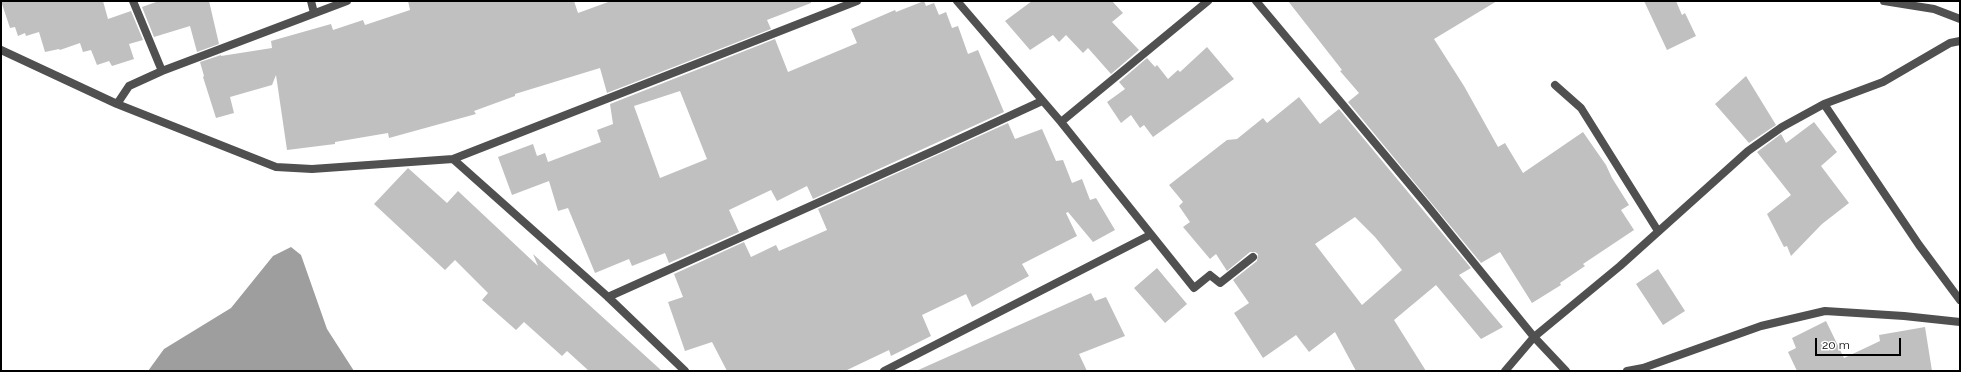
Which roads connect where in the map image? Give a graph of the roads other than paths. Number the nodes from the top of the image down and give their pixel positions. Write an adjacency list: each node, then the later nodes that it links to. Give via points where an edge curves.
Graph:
1 (133, 1): 13 (street)
2 (311, 1): 9 (street)
3 (347, 1): 9 (street)
4 (857, 1): 19 (street)
5 (957, 1): 15 (street)
6 (1208, 1): 18 (street)
7 (1256, 1): 26 (street)
8 (1884, 1): 10 (street, via 1934,9)
9 (314, 13): 13 (street)
10 (1960, 19)
11 (1960, 40): 17 (street, via 1950,43 1883,82)
12 (1, 50): 16 (street)
13 (162, 71): 16 (street, via 129,86)
14 (1555, 85): 20 (street, via 1581,108)
15 (1042, 101): 18 (street); 23 (street)
16 (117, 104): 19 (street, via 276,167 312,169)
17 (1824, 104): 20 (street, via 1782,127 1748,151); 24 (street, via 1919,245)
18 (1061, 122): 21 (street)
19 (453, 159): 23 (street)
20 (1658, 231): 26 (street)
21 (1150, 235): 22 (street, via 1194,288 1210,275 1220,283); 28 (street)
22 (1253, 257)
23 (608, 297): 27 (street)
24 (1960, 300)
25 (1960, 322): 31 (street, via 1825,311 1761,326 1643,368)
26 (1534, 337): 29 (street); 30 (street)
27 (685, 371)
28 (884, 371)
29 (1505, 371)
30 (1566, 371)
31 (1627, 371)

